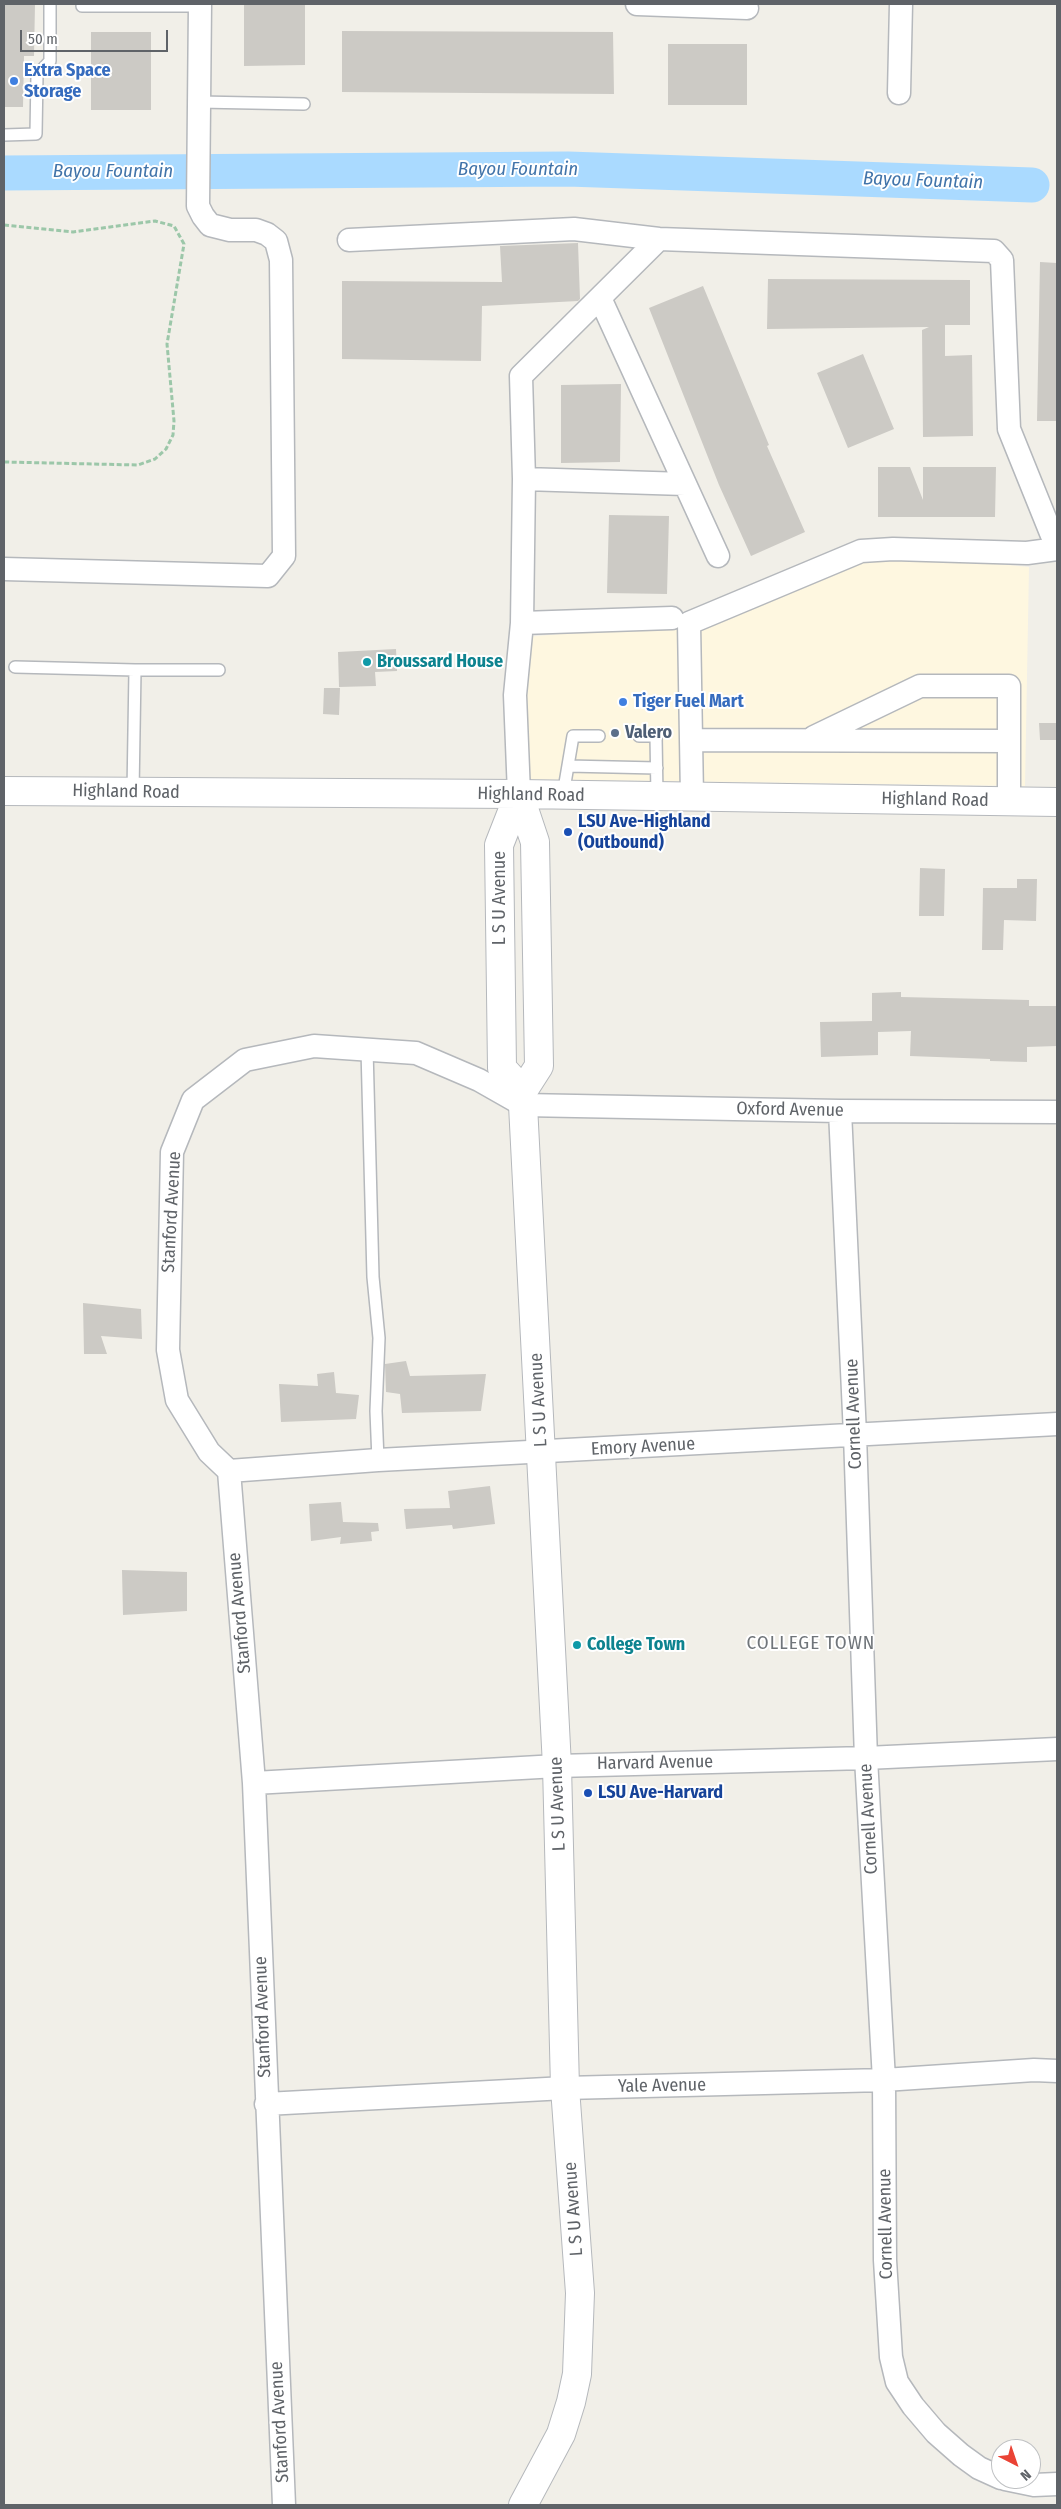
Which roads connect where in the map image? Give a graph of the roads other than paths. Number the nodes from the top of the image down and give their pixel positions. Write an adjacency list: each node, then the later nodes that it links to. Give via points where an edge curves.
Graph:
1 (50, 4): 10 (lane, via 50,61 37,74 36,134)
2 (638, 4): 6 (street)
3 (901, 4): 7 (street)
4 (200, 5): 5 (lane); 8 (street)
5 (82, 6)
6 (747, 8)
7 (899, 93)
8 (198, 102): 9 (lane); 18 (street, via 198,206 202,216 210,225 267,234 276,241 281,260 284,556 268,576)
9 (304, 104)
10 (4, 134)
11 (349, 240): 12 (street, via 574,229)
12 (659, 240): 13 (street); 16 (street, via 994,251 1002,260 1009,429)
13 (600, 298): 14 (street, via 521,376); 15 (street)
14 (524, 479): 15 (street); 20 (street)
15 (685, 484): 17 (street)
16 (1057, 548): 26 (street, via 1027,553 861,551 689,623)
17 (718, 556)
18 (4, 569)
19 (672, 618): 20 (street)
20 (522, 623): 33 (street, via 515,695)
21 (15, 667): 22 (lane)
22 (135, 670): 23 (lane); 32 (lane)
23 (219, 670)
24 (599, 736): 29 (lane, via 572,736)
25 (639, 736): 30 (lane, via 656,736)
26 (691, 740): 27 (street); 36 (street)
27 (809, 740): 28 (street); 28 (street, via 920,686 1009,686)
28 (1009, 741): 37 (street)
29 (568, 766): 30 (lane); 34 (lane)
30 (657, 768): 35 (lane)
31 (4, 791): 32 (street, Highland Road)
32 (132, 792): 33 (street, Highland Road)
33 (519, 794): 34 (street, Highland Road); 40 (street, L S U Avenue, via 535,842 539,1066); 40 (street, L S U Avenue, via 499,845 502,1068)
34 (563, 795): 35 (street, Highland Road)
35 (657, 796): 36 (street, Highland Road)
36 (692, 797): 37 (street, Highland Road)
37 (1009, 801): 38 (street, Highland Road)
38 (1057, 802)
39 (367, 1049): 40 (street, Stanford Avenue, via 416,1053); 46 (lane, via 373,1277 379,1338); 47 (street, Stanford Avenue, via 314,1046 246,1060 193,1100 172,1152 168,1331 171,1367 177,1400 209,1452)
40 (523, 1098): 41 (street, Oxford Avenue); 45 (street, L S U Avenue)
41 (840, 1111): 42 (street, Oxford Avenue); 44 (street, Cornell Avenue)
42 (1057, 1112)
43 (1057, 1424): 44 (street, Emory Avenue)
44 (855, 1435): 45 (street, Emory Avenue); 49 (street, Cornell Avenue)
45 (542, 1452): 46 (street, Emory Avenue); 50 (street, L S U Avenue)
46 (378, 1460): 47 (street, Emory Avenue)
47 (229, 1471): 51 (street, Stanford Avenue)
48 (1057, 1749): 49 (street, Harvard Avenue)
49 (866, 1758): 50 (street, Harvard Avenue); 53 (street, Cornell Avenue)
50 (557, 1766): 51 (street, Harvard Avenue); 54 (street, L S U Avenue)
51 (254, 1784): 55 (street, Stanford Avenue)
52 (1057, 2072): 53 (street, Yale Avenue, via 1034,2070)
53 (884, 2080): 54 (street, Yale Avenue); 56 (street, Cornell Avenue, via 885,2260 890,2357 897,2382 936,2433 961,2455)
54 (565, 2088): 55 (street, Yale Avenue); 60 (street, L S U Avenue, via 580,2293 577,2374 561,2434)
55 (266, 2104): 59 (street, Stanford Avenue)
56 (991, 2473)
57 (1057, 2484): 58 (street)
58 (1041, 2485)
59 (284, 2505)
60 (523, 2505)

